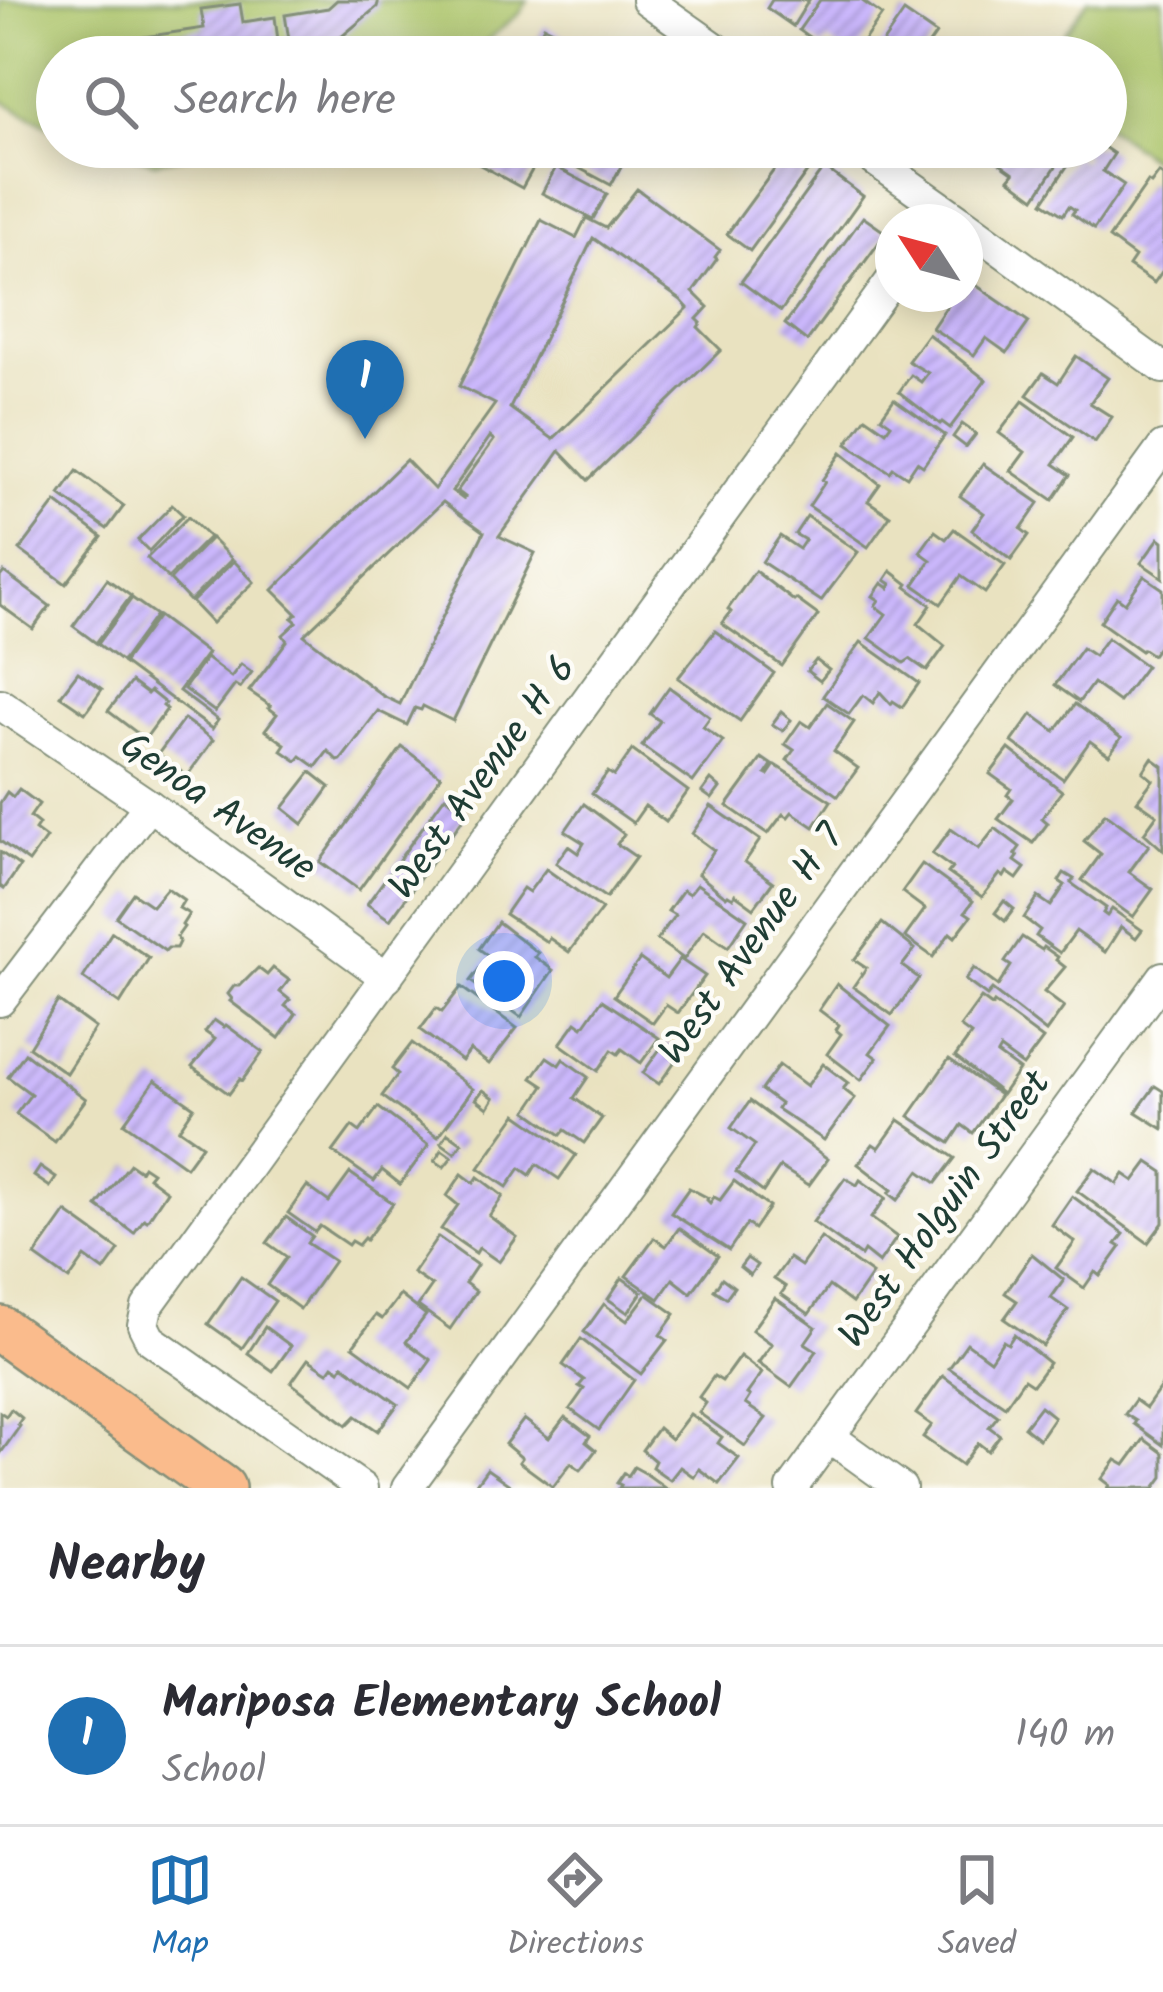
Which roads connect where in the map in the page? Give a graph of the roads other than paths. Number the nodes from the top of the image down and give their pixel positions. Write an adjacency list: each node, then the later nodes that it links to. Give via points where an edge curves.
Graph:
1 (646, 0): 2 (street)
2 (698, 36)
3 (884, 168): 4 (street)
4 (931, 204)
5 (983, 241): 7 (street)
6 (875, 303): 12 (street, West Avenue H 6)
7 (1163, 368)
8 (1163, 447): 18 (street, West Avenue H 7)
9 (0, 704): 10 (street, Genoa Avenue)
10 (149, 805): 12 (street, Genoa Avenue); 13 (street)
11 (1163, 977): 15 (street, West Holguin Street)
12 (387, 978): 17 (street, West Avenue H 6, via 142,1325 150,1340)
13 (0, 1001)
14 (0, 1329): 16 (main road)
15 (830, 1437): 19 (street, West Holguin Street); 20 (street)
16 (222, 1488)
17 (362, 1488)
18 (407, 1488)
19 (792, 1488)
20 (901, 1488)

